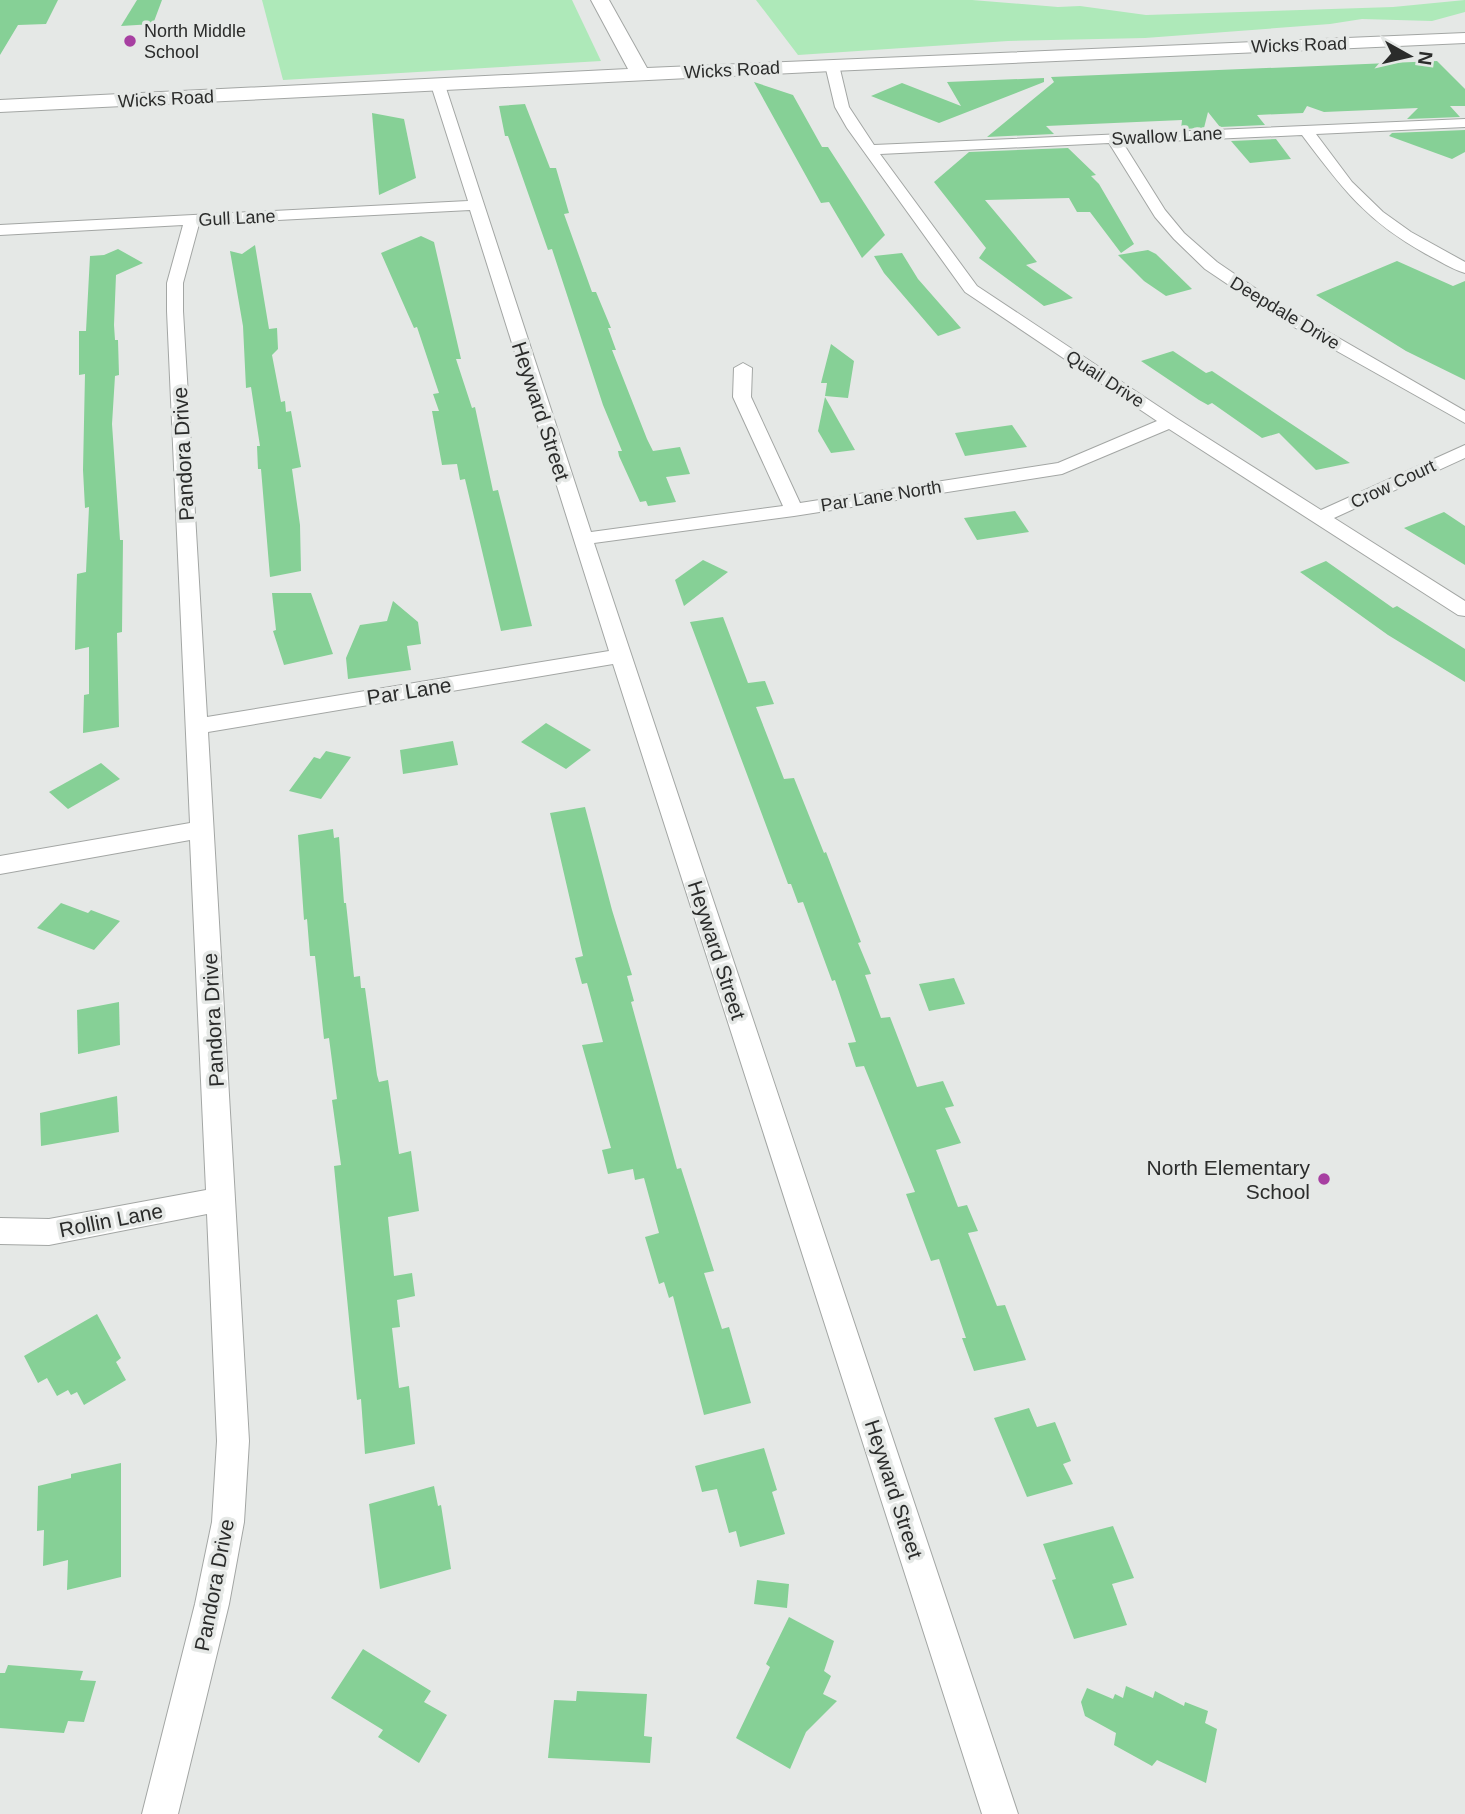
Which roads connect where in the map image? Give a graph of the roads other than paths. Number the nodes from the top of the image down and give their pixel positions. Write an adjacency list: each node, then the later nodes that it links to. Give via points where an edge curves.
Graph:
1 (600, 0): 4 (main road)
2 (1465, 38): 3 (main road, Wicks Road)
3 (832, 65): 4 (main road, Wicks Road); 10 (street, Quail Drive, via 842,107)
4 (641, 75): 5 (main road, Wicks Road)
5 (439, 85): 6 (main road, Wicks Road); 11 (street, Heyward Street)
6 (0, 106)
7 (1465, 123): 8 (street, Swallow Lane)
8 (1307, 131): 9 (street, Swallow Lane); 14 (street, via 1353,192 1378,216)
9 (1114, 139): 10 (street, Swallow Lane); 16 (street, Deepdale Drive, via 1151,202 1215,270 1252,296)
10 (869, 150): 17 (street, Quail Drive, via 971,289)
11 (475, 205): 12 (street, Gull Lane); 21 (street, Heyward Street)
12 (192, 221): 13 (street, Gull Lane); 24 (street, Pandora Drive, via 175,283 175,302)
13 (0, 230)
14 (1465, 268)
15 (743, 368): 19 (street, via 742,397)
16 (1465, 418)
17 (1170, 422): 19 (street, Par Lane North, via 1062,468); 20 (street, Quail Drive)
18 (1465, 451): 20 (street, Crow Court)
19 (794, 510): 21 (street, Par Lane North)
20 (1321, 517): 22 (street, Quail Drive)
21 (583, 539): 23 (street, Heyward Street)
22 (1465, 610)
23 (621, 656): 24 (street, Par Lane); 30 (street, Heyward Street)
24 (198, 726): 25 (street, Pandora Drive)
25 (203, 829): 26 (street); 27 (street, Pandora Drive)
26 (0, 864)
27 (222, 1199): 28 (street, Rollin Lane, via 49,1232); 29 (street, Pandora Drive, via 233,1441 228,1522)
28 (0, 1231)
29 (160, 1814)
30 (1000, 1814)

